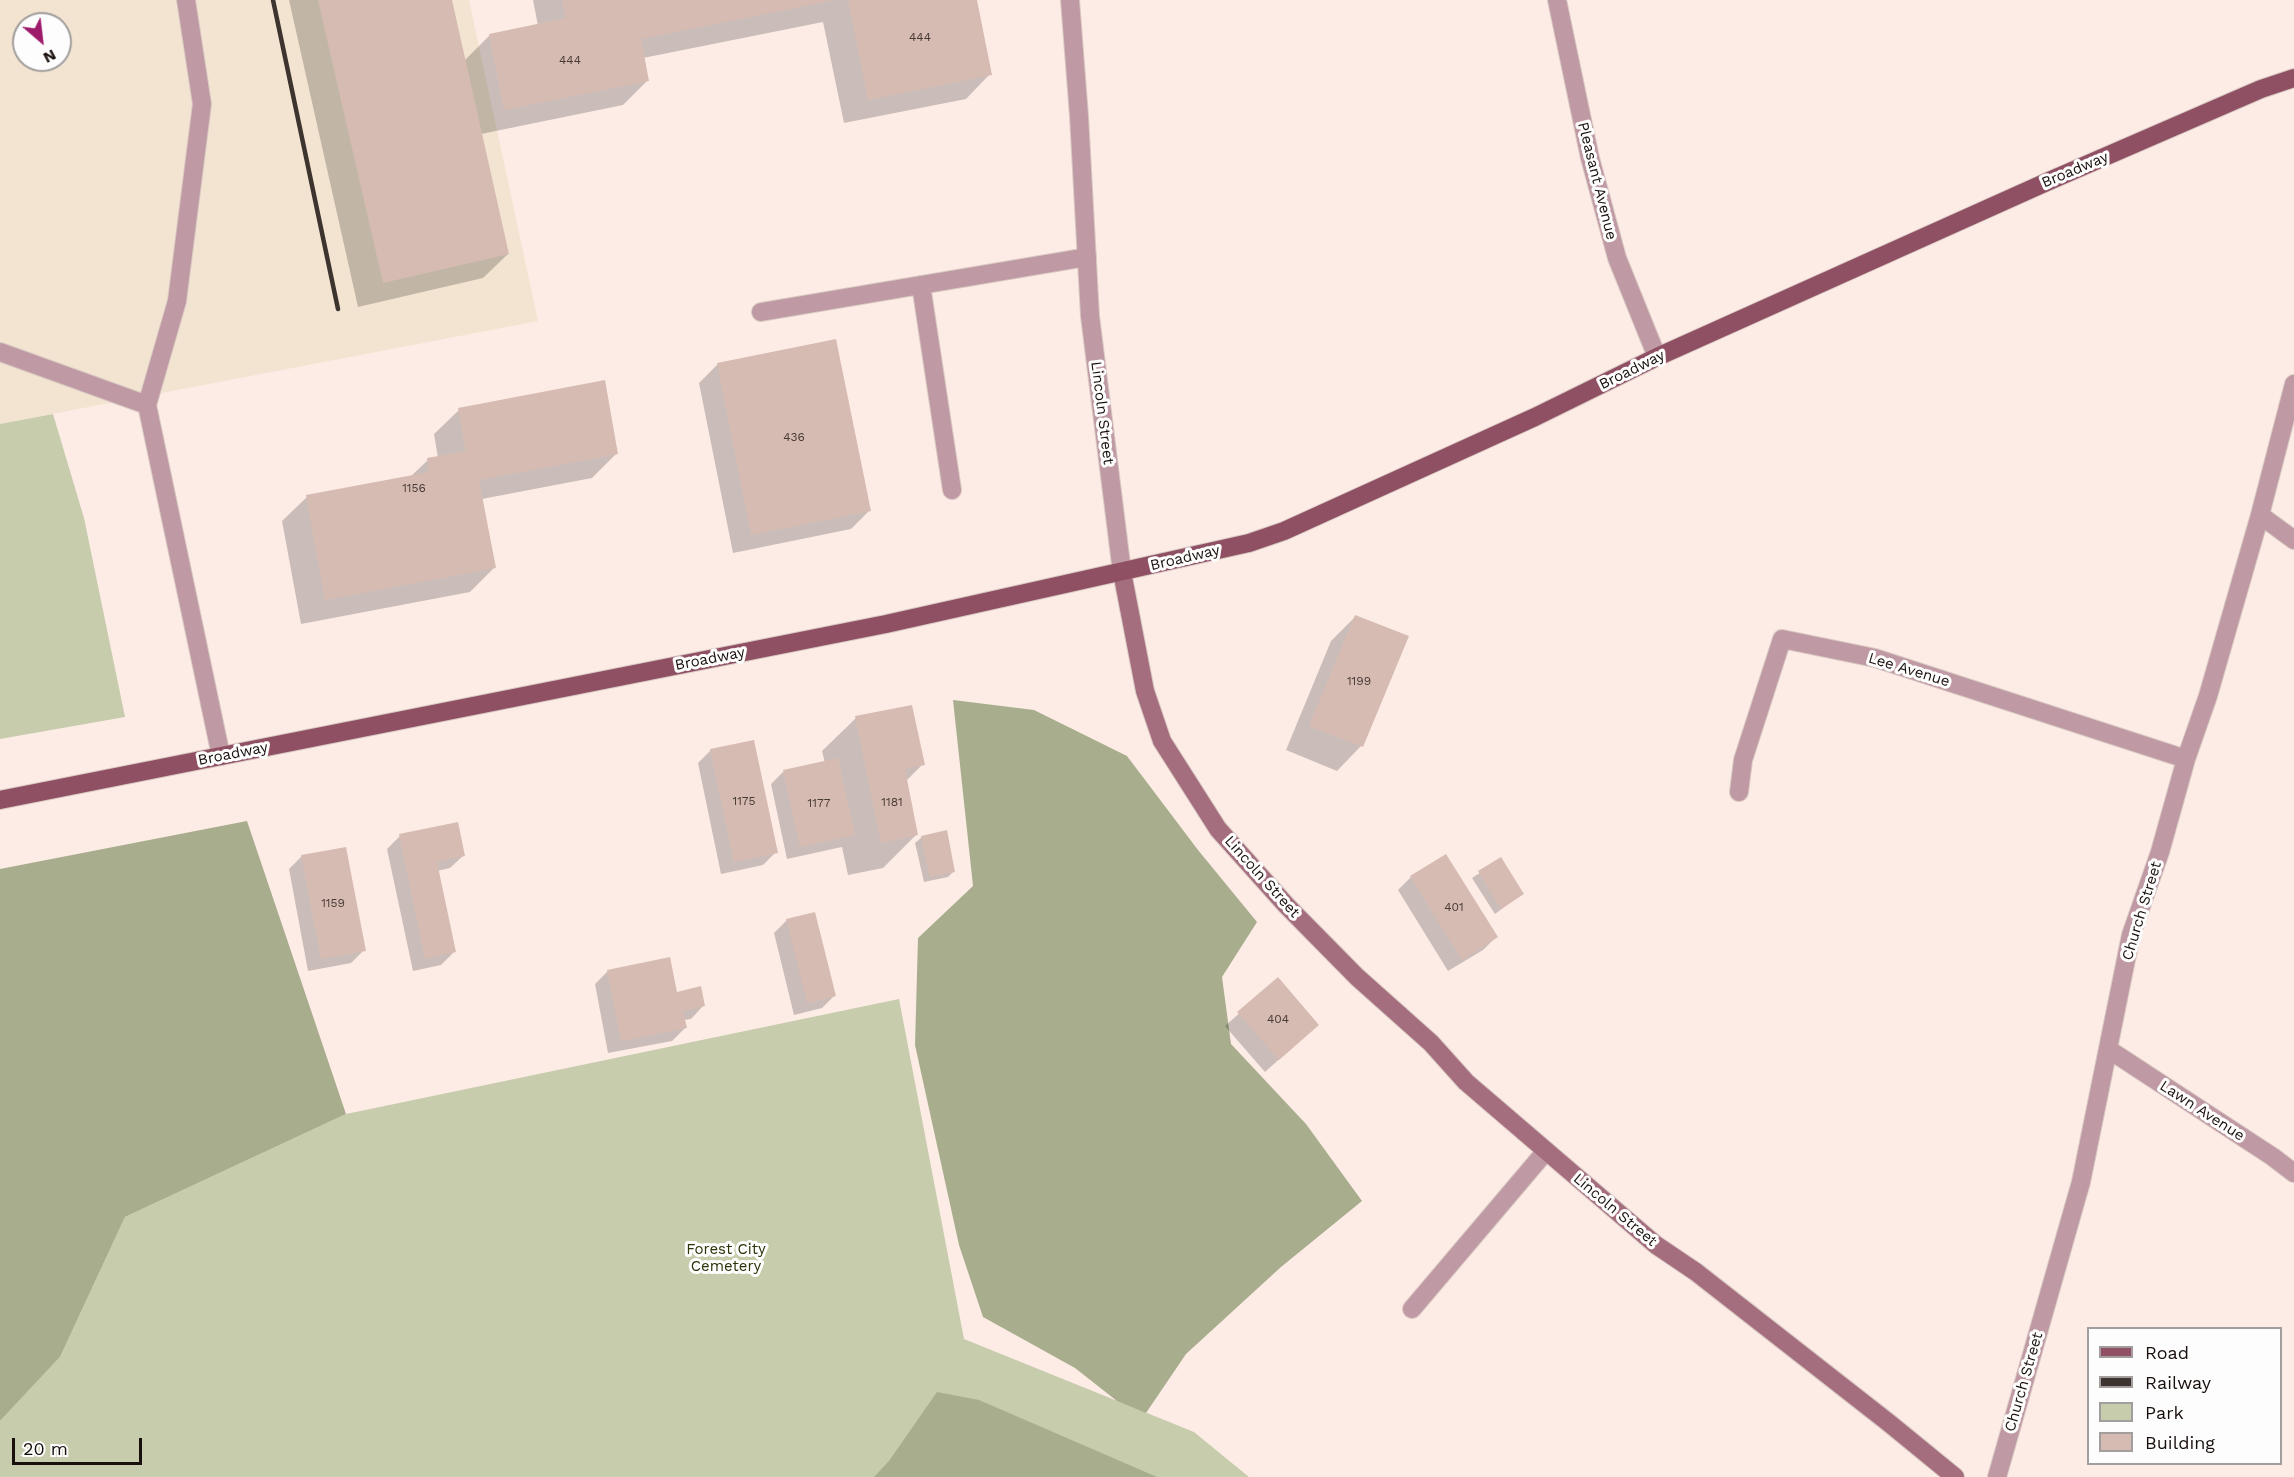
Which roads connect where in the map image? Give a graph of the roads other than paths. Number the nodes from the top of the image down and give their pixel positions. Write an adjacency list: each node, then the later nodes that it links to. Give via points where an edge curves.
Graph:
1 (186, 0): 11 (street, via 202,104 177,301)
2 (1070, 0): 5 (street, Lincoln Street)
3 (1557, 0): 9 (street, Pleasant Avenue, via 1590,159 1617,258)
4 (2294, 78): 9 (main road, Broadway, via 2059,176)
5 (1087, 257): 6 (street); 15 (street, Lincoln Street, via 1090,316)
6 (921, 285): 7 (street); 12 (street)
7 (761, 312)
8 (0, 352): 11 (street)
9 (1657, 357): 15 (main road, Broadway, via 1284,531)
10 (2294, 384): 13 (street, Church Street)
11 (147, 405): 16 (street)
12 (952, 490)
13 (2260, 515): 14 (street); 17 (street, Church Street)
14 (2294, 540)
15 (1122, 573): 16 (main road, Broadway, via 886,624); 21 (main road, Lincoln Street, via 1145,691 1162,741 1218,829 1357,977 1431,1043 1466,1082)
16 (221, 756): 19 (main road, Broadway)
17 (2186, 759): 18 (street, Lee Avenue, via 1875,658 1782,639 1743,760); 20 (street, Church Street, via 2131,935)
18 (1739, 792)
19 (0, 800)
20 (2108, 1049): 22 (street, Lawn Avenue); 25 (street, Church Street, via 2080,1182)
21 (1546, 1151): 23 (street); 24 (main road, Lincoln Street, via 1656,1245 1696,1272)
22 (2294, 1173)
23 (1412, 1309)
24 (1955, 1477)
25 (1997, 1477)

